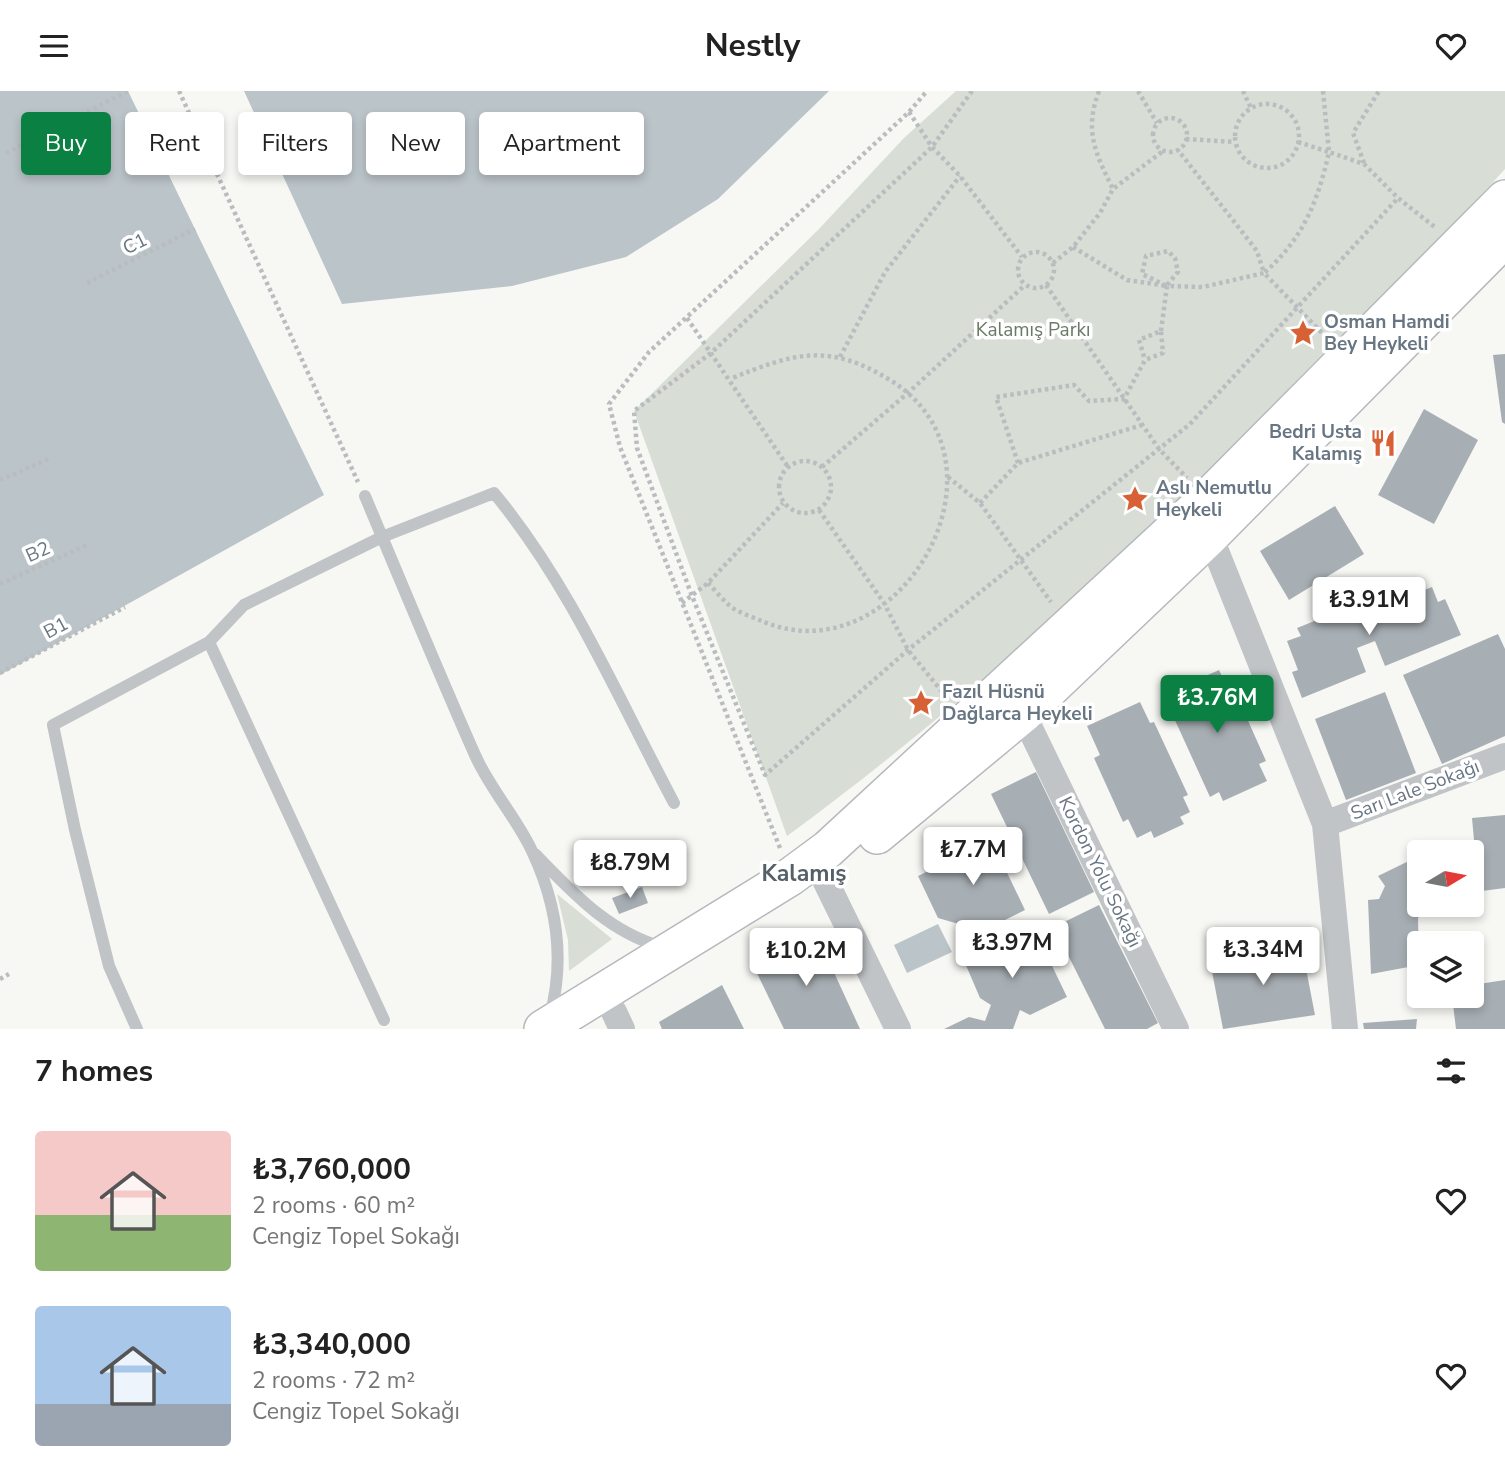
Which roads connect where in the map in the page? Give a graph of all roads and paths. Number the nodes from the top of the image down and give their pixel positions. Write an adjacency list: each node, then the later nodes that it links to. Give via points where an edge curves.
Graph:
1 (128, 91): 20 (path)
2 (179, 91): 54 (path)
3 (928, 91): 11 (path)
4 (972, 91): 16 (path)
5 (1099, 91): 23 (path, via 1090,116 1093,144)
6 (1138, 91): 12 (path)
7 (1243, 91): 10 (path)
8 (1323, 91): 19 (path)
9 (1379, 91): 21 (path, via 1353,133)
10 (1251, 107): 14 (path, via 1238,122); 15 (path, via 1271,104 1289,113 1299,131)
11 (909, 112): 16 (path); 37 (path)
12 (1157, 123): 13 (path, via 1167,117 1178,119 1185,127); 18 (path, via 1153,138)
13 (1186, 139): 14 (path); 17 (path)
14 (1235, 142): 15 (path, via 1246,161 1267,168 1287,161)
15 (1298, 142): 19 (path)
16 (932, 147): 22 (path); 39 (path)
17 (1178, 150): 18 (path); 31 (path, via 1256,251)
18 (1163, 151): 23 (path)
19 (1329, 152): 21 (path); 31 (path, via 1321,188 1303,229)
20 (6, 153)
21 (1364, 164): 24 (path)
22 (960, 176): 29 (path); 40 (path, via 885,272)
23 (1113, 189): 27 (path)
24 (1398, 198): 28 (path); 36 (path)
25 (1505, 199): 28 (street)
26 (195, 229): 32 (path, C1)
27 (1073, 247): 30 (path); 35 (path, via 1127,280)
28 (1489, 251): 42 (street); 59 (street)
29 (1023, 257): 30 (path, via 1039,252); 33 (path, via 1017,268)
30 (1053, 263): 34 (path, via 1053,276)
31 (1264, 272): 35 (path, via 1203,287); 36 (path)
32 (87, 283)
33 (1025, 285): 34 (path, via 1035,289); 44 (path)
34 (1046, 285): 45 (path)
35 (1167, 286): 35 (path, via 1178,272 1175,258 1168,251 1152,252 1143,261 1142,274); 38 (path)
36 (1298, 307): 42 (path); 47 (path, via 1190,424)
37 (688, 318): 39 (path); 66 (path, via 649,352 609,404 620,447)
38 (1161, 331): 41 (path, via 1163,353); 41 (path, via 1139,340)
39 (711, 353): 43 (path); 65 (path, via 634,411 638,447)
40 (840, 357): 43 (path, via 796,355); 44 (path, via 867,366)
41 (1145, 360): 45 (path)
42 (1347, 360): 55 (street)
43 (730, 379): 50 (path)
44 (909, 392): 51 (path); 52 (path, via 932,421 946,454)
45 (1124, 400): 46 (path); 49 (path, via 1089,401 1074,385 996,397)
46 (1142, 425): 47 (path); 49 (path)
47 (1159, 449): 55 (path); 62 (path)
48 (51, 458): 53 (path)
49 (1018, 463): 57 (path)
50 (788, 467): 51 (path, via 809,461); 56 (path, via 779,480)
51 (822, 467): 58 (path, via 831,489)
52 (947, 476): 57 (path); 67 (path, via 946,509 934,544 912,577)
53 (0, 481)
54 (365, 496): 60 (lane)
55 (1207, 499): 69 (street)
56 (783, 503): 58 (path, via 800,513); 63 (path)
57 (980, 503): 62 (path)
58 (819, 510): 67 (path)
59 (1210, 536): 73 (street); 77 (street)
60 (382, 537): 70 (lane, via 244,605); 76 (lane, via 494,493 520,525 592,642); 78 (lane, via 477,758)
61 (87, 545): 64 (path, B2)
62 (1021, 560): 69 (path); 71 (path)
63 (708, 583): 65 (path); 67 (path, via 732,607 780,628 836,627 866,616)
64 (0, 584)
65 (692, 596): 66 (path); 71 (path, via 765,775)
66 (682, 603): 79 (path)
67 (884, 603): 71 (path)
68 (125, 607): 72 (path, B1)
69 (1069, 628): 74 (street)
70 (209, 642): 83 (lane); 86 (lane, via 53,725 109,966)
71 (908, 650): 74 (path)
72 (0, 673)
73 (1023, 714): 79 (street); 88 (street, Kordon Yolu Sokağı)
74 (966, 722): 79 (street, via 828,849)
75 (1505, 756): 77 (street, Sarı Lale Sokağı)
76 (674, 803)
77 (1325, 824): 89 (street)
78 (532, 851): 80 (lane, via 604,920 640,941); 85 (lane, via 558,936 555,996)
79 (807, 878): 80 (street); 84 (street); 87 (street)
80 (671, 950): 85 (street)
81 (9, 974): 82 (path)
82 (0, 979)
83 (384, 1020)
84 (607, 1024)
85 (545, 1028)
86 (137, 1029)
87 (898, 1029)
88 (1176, 1029)
89 (1345, 1029)

